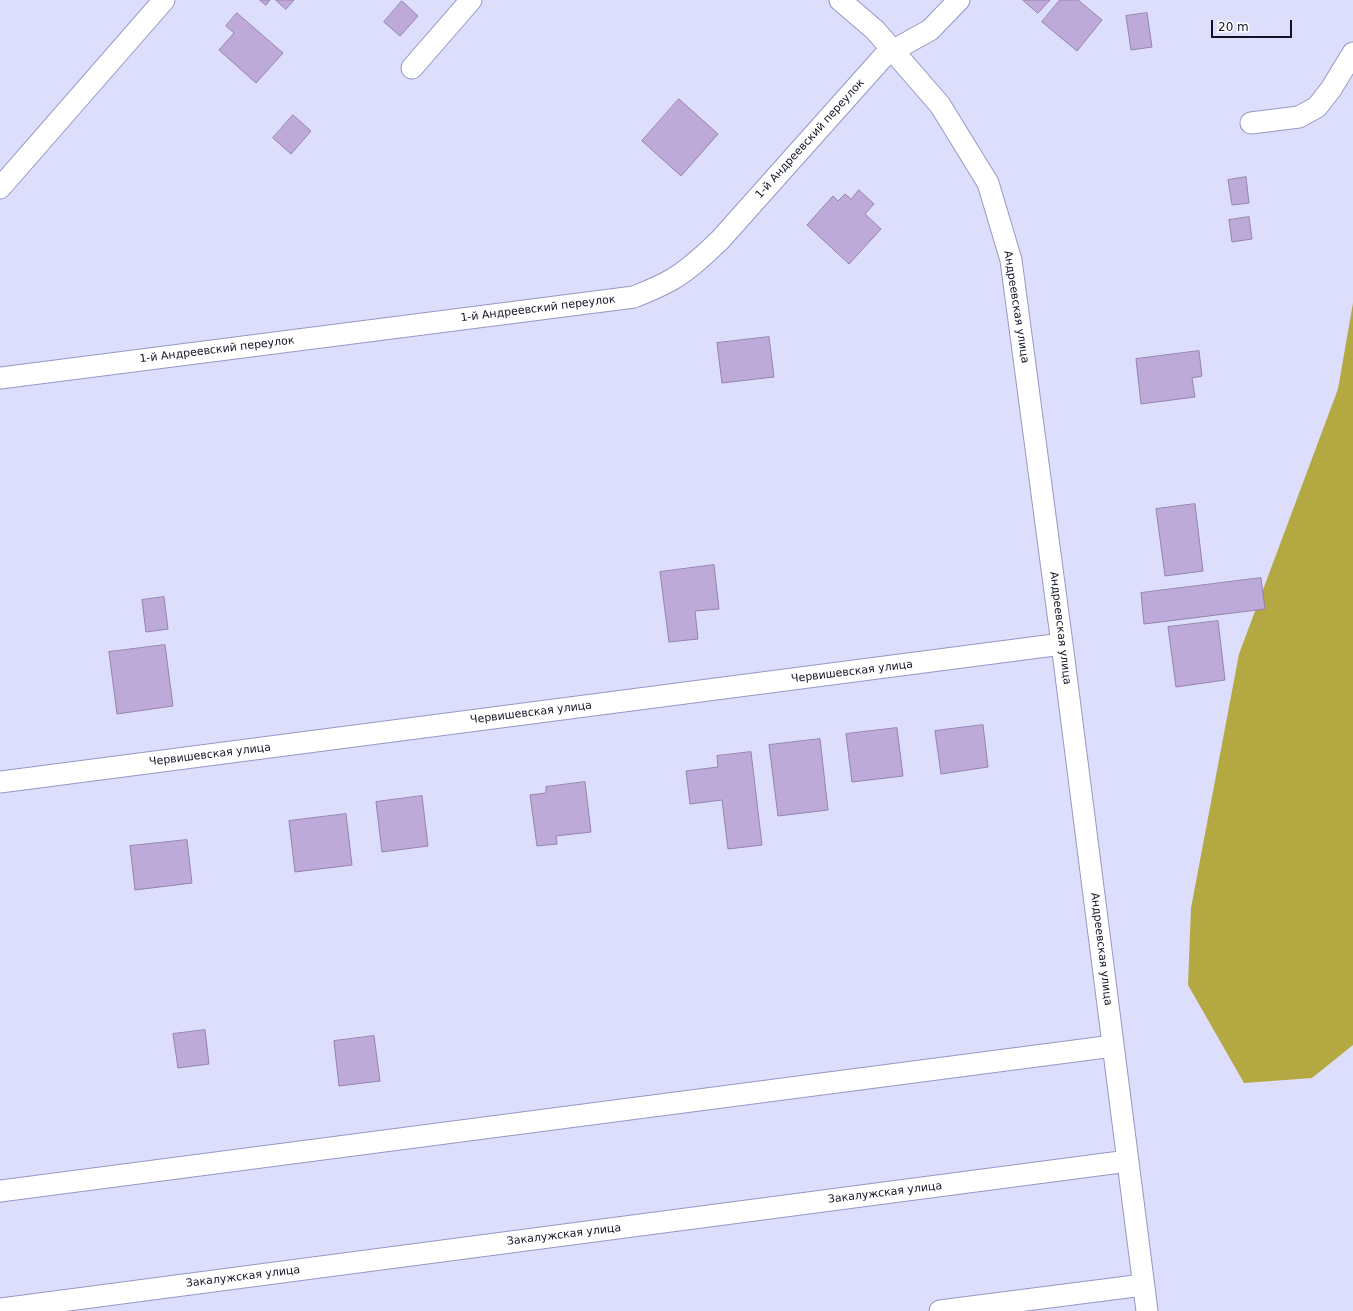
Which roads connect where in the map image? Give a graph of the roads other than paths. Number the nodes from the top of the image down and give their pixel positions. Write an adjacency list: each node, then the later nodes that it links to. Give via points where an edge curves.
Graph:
1 (164, 0): 9 (street)
2 (470, 0): 7 (street)
3 (840, 0): 5 (street, Андреевская улица, via 875,30)
4 (959, 0): 5 (street, 1-й Андреевский переулок, via 930,30)
5 (892, 50): 10 (street, 1-й Андреевский переулок, via 706,254 672,280 634,297); 11 (street, Андреевская улица, via 940,105 988,183 1011,260)
6 (1353, 53): 8 (street, via 1317,108 1299,117)
7 (412, 68)
8 (1251, 123)
9 (0, 188)
10 (0, 378)
11 (1062, 644): 12 (street, Червишевская улица); 13 (street, Андреевская улица)
12 (0, 782)
13 (1113, 1046): 14 (street, Андреевская улица); 15 (street)
14 (1128, 1161): 16 (street, Андреевская улица); 17 (street, Закалужская улица)
15 (0, 1191)
16 (1143, 1285): 18 (street); 19 (street, Андреевская улица)
17 (0, 1309)
18 (940, 1311)
19 (1147, 1311)

